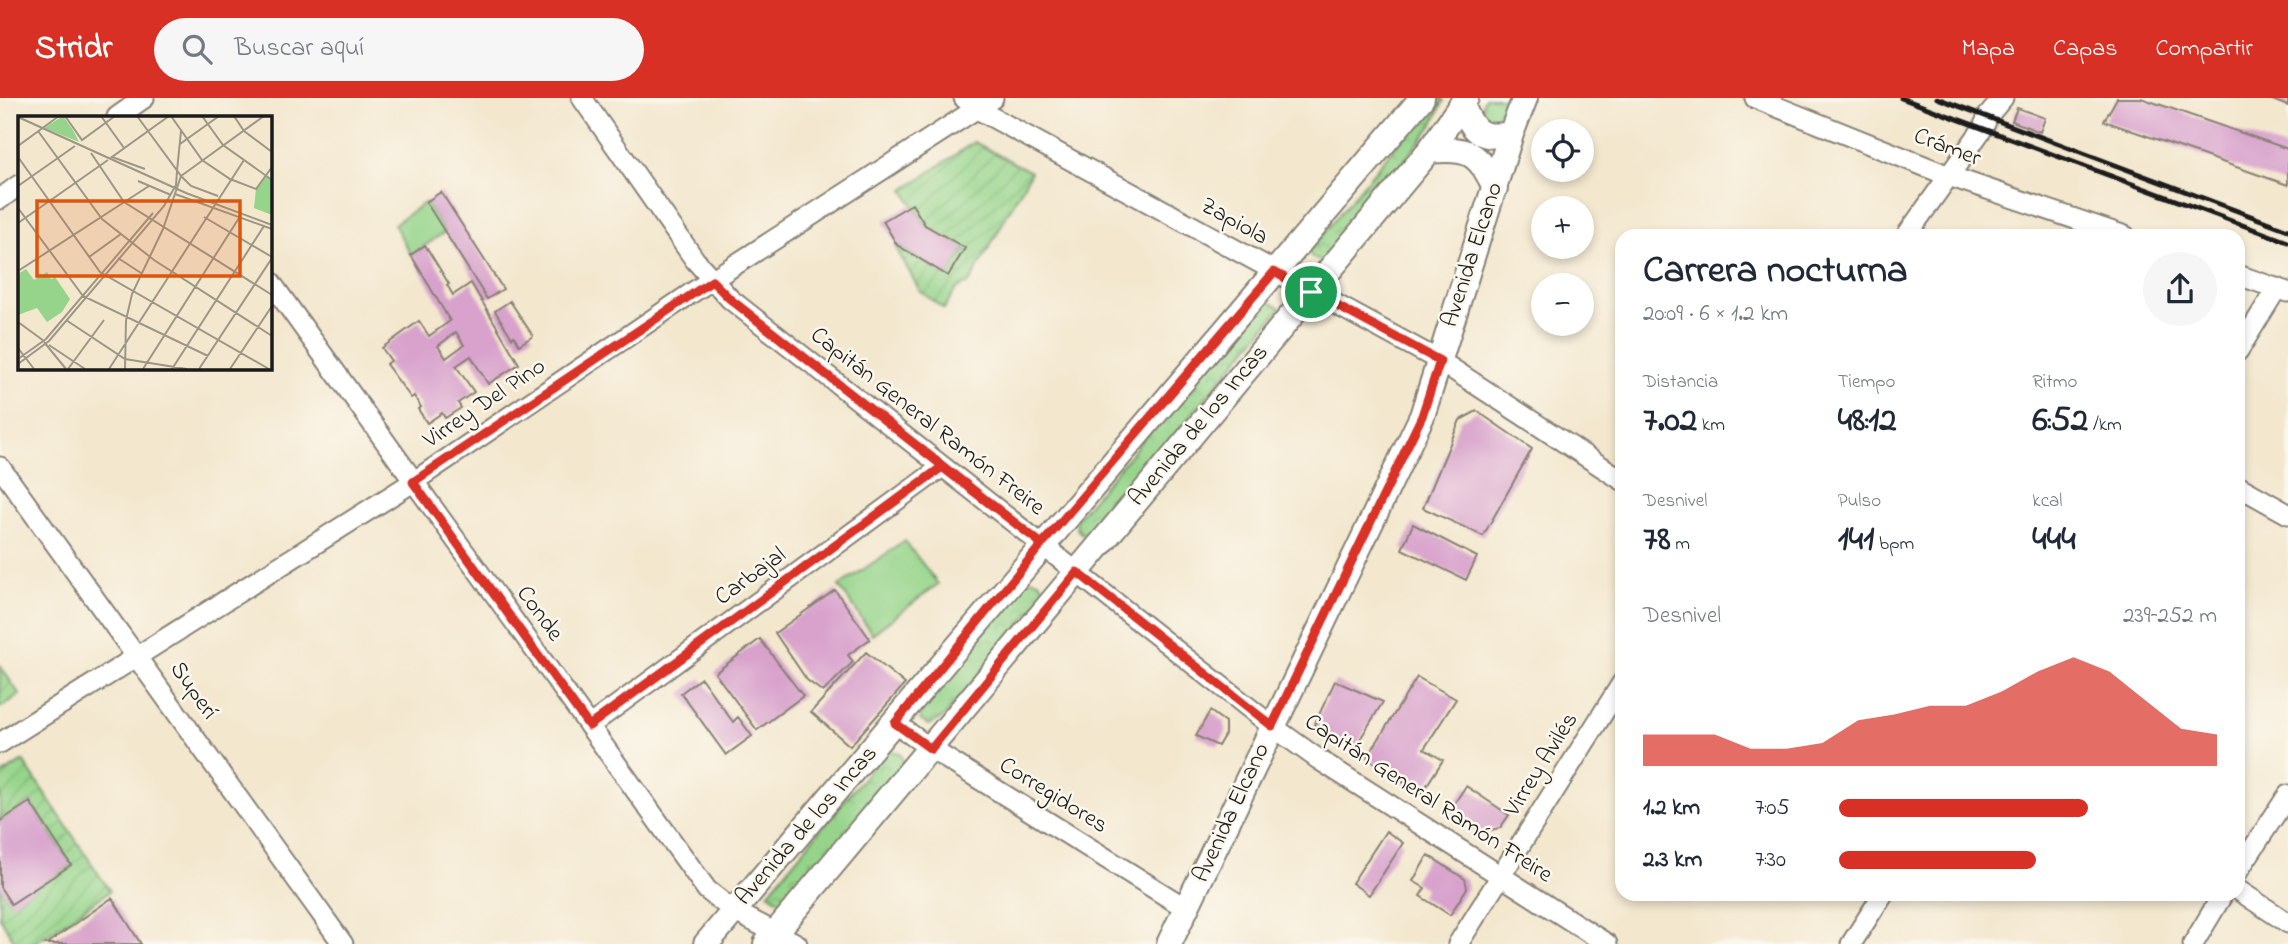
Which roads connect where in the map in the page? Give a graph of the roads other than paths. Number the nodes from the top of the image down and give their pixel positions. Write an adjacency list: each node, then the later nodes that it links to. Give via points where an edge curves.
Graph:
1 (582, 98): 21 (street, Capitán General Ramón Freire)
2 (1422, 98): 19 (main road, Avenida de los Incas)
3 (1525, 98): 11 (main road, Avenida Elcano)
4 (1755, 98): 13 (street, Crámer)
5 (2003, 98): 13 (street)
6 (141, 99): 9 (street); 10 (street)
7 (1464, 101): 11 (main road, via 1470,124 1479,133 1492,137); 12 (main road, Avenida de los Incas)
8 (978, 102): 19 (street, Zapiola); 21 (street, Virrey Del Pino)
9 (118, 116)
10 (152, 116)
11 (1511, 134): 15 (main road, Avenida Elcano)
12 (1429, 151): 15 (main road, via 1462,150 1476,158); 24 (main road, Avenida de los Incas)
13 (1949, 176): 17 (street); 18 (street, Crámer)
14 (18, 186): 16 (street)
15 (1495, 188): 26 (main road, Avenida Elcano)
16 (0, 199)
17 (1911, 229)
18 (2104, 229)
19 (1274, 272): 24 (street, Zapiola); 33 (main road, Avenida de los Incas)
20 (2245, 277): 23 (street)
21 (712, 281): 28 (street, Capitán General Ramón Freire); 30 (street, Virrey Del Pino)
22 (271, 282): 30 (street, Conde)
23 (2282, 290): 25 (street)
24 (1311, 292): 26 (street, Zapiola); 34 (main road, Avenida de los Incas)
25 (2245, 341)
26 (1440, 361): 29 (street, Zapiola); 39 (main road, Avenida Elcano, via 1416,429)
27 (0, 467): 35 (street, Superí)
28 (942, 467): 33 (street, Capitán General Ramón Freire); 38 (street, Carbajal)
29 (1615, 475)
30 (413, 482): 35 (street, Virrey Del Pino); 38 (street, Conde)
31 (2245, 490): 32 (street)
32 (2288, 514)
33 (1042, 544): 34 (street, Capitán General Ramón Freire); 37 (main road, Avenida de los Incas)
34 (1077, 572): 39 (street, Capitán General Ramón Freire); 41 (main road, Avenida de los Incas)
35 (138, 656): 40 (street, Virrey Del Pino); 52 (street, Superí)
36 (1615, 694): 44 (street, Virrey Avilés)
37 (895, 723): 41 (street, Corregidores); 49 (main road, Avenida de los Incas)
38 (589, 726): 49 (street, Conde, via 707,890)
39 (1272, 726): 44 (street, Capitán General Ramón Freire); 48 (main road, Avenida Elcano)
40 (0, 743)
41 (931, 749): 48 (street, Corregidores); 51 (main road, Avenida de los Incas)
42 (2288, 795): 43 (street)
43 (2245, 860)
44 (1502, 876): 55 (street, Virrey Avilés); 56 (street, Capitán General Ramón Freire)
45 (2245, 895): 50 (street)
46 (1879, 901): 57 (street)
47 (2219, 901): 58 (street)
48 (1187, 909): 54 (main road, Avenida Elcano)
49 (734, 911): 51 (street, Conde); 53 (main road, Avenida de los Incas)
50 (2288, 923)
51 (780, 940)
52 (343, 944)
53 (706, 944)
54 (1169, 944)
55 (1458, 944)
56 (1606, 944)
57 (1851, 944)
58 (2193, 944)

